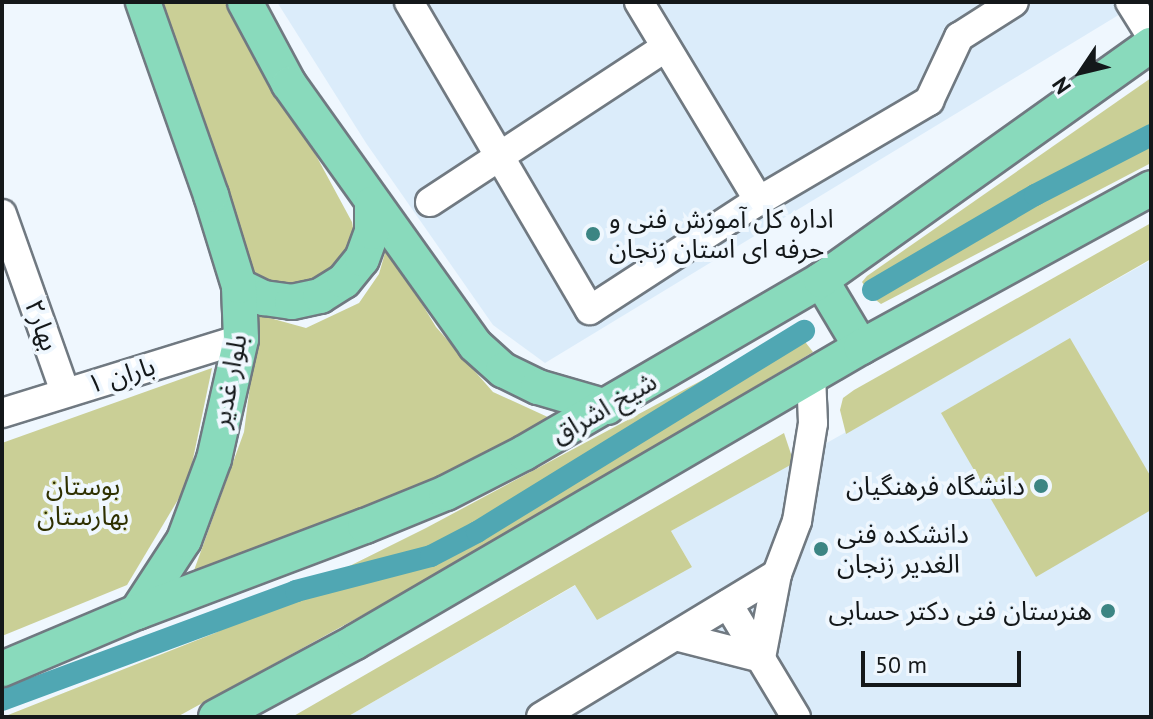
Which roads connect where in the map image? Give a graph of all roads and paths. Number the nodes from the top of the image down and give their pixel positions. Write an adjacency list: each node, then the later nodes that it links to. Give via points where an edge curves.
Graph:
1 (143, 2): 17 (main road, بلوار غدیر)
2 (245, 2): 14 (main road, via 289,84)
3 (409, 2): 10 (street)
4 (639, 2): 9 (street)
5 (1014, 2): 12 (street, via 959,37 929,101)
6 (1130, 2): 7 (street)
7 (1151, 35)
8 (1151, 45): 16 (main road, شیخ اشراق)
9 (666, 47): 10 (street); 12 (street)
10 (500, 156): 12 (street, via 590,310); 13 (street)
11 (1151, 188): 19 (main road)
12 (759, 201)
13 (430, 202)
14 (372, 204): 17 (main road, via 372,232 362,259 344,281 320,296 292,302 264,298); 22 (main road, via 475,345 503,370 538,387)
15 (2, 214): 21 (street, بهار۲)
16 (821, 280): 19 (main road); 22 (main road, شیخ اشراق)
17 (239, 286): 18 (main road, بلوار غدیر)
18 (241, 339): 21 (street, باران ۱); 26 (main road, بلوار غدیر, via 214,459 184,540)
19 (861, 347): 20 (main road)
20 (811, 376): 24 (street, via 813,423 797,521); 30 (main road, via 355,642)
21 (65, 392): 23 (street, باران ۱)
22 (607, 407): 26 (main road, شیخ اشراق, via 446,493)
23 (2, 413)
24 (777, 574): 25 (street); 28 (street)
25 (728, 604): 27 (street); 28 (street)
26 (137, 612): 29 (main road, شیخ اشراق)
27 (675, 636): 28 (street); 31 (street)
28 (761, 658): 32 (street)
29 (2, 669)
30 (216, 717)
31 (541, 717)
32 (796, 717)

